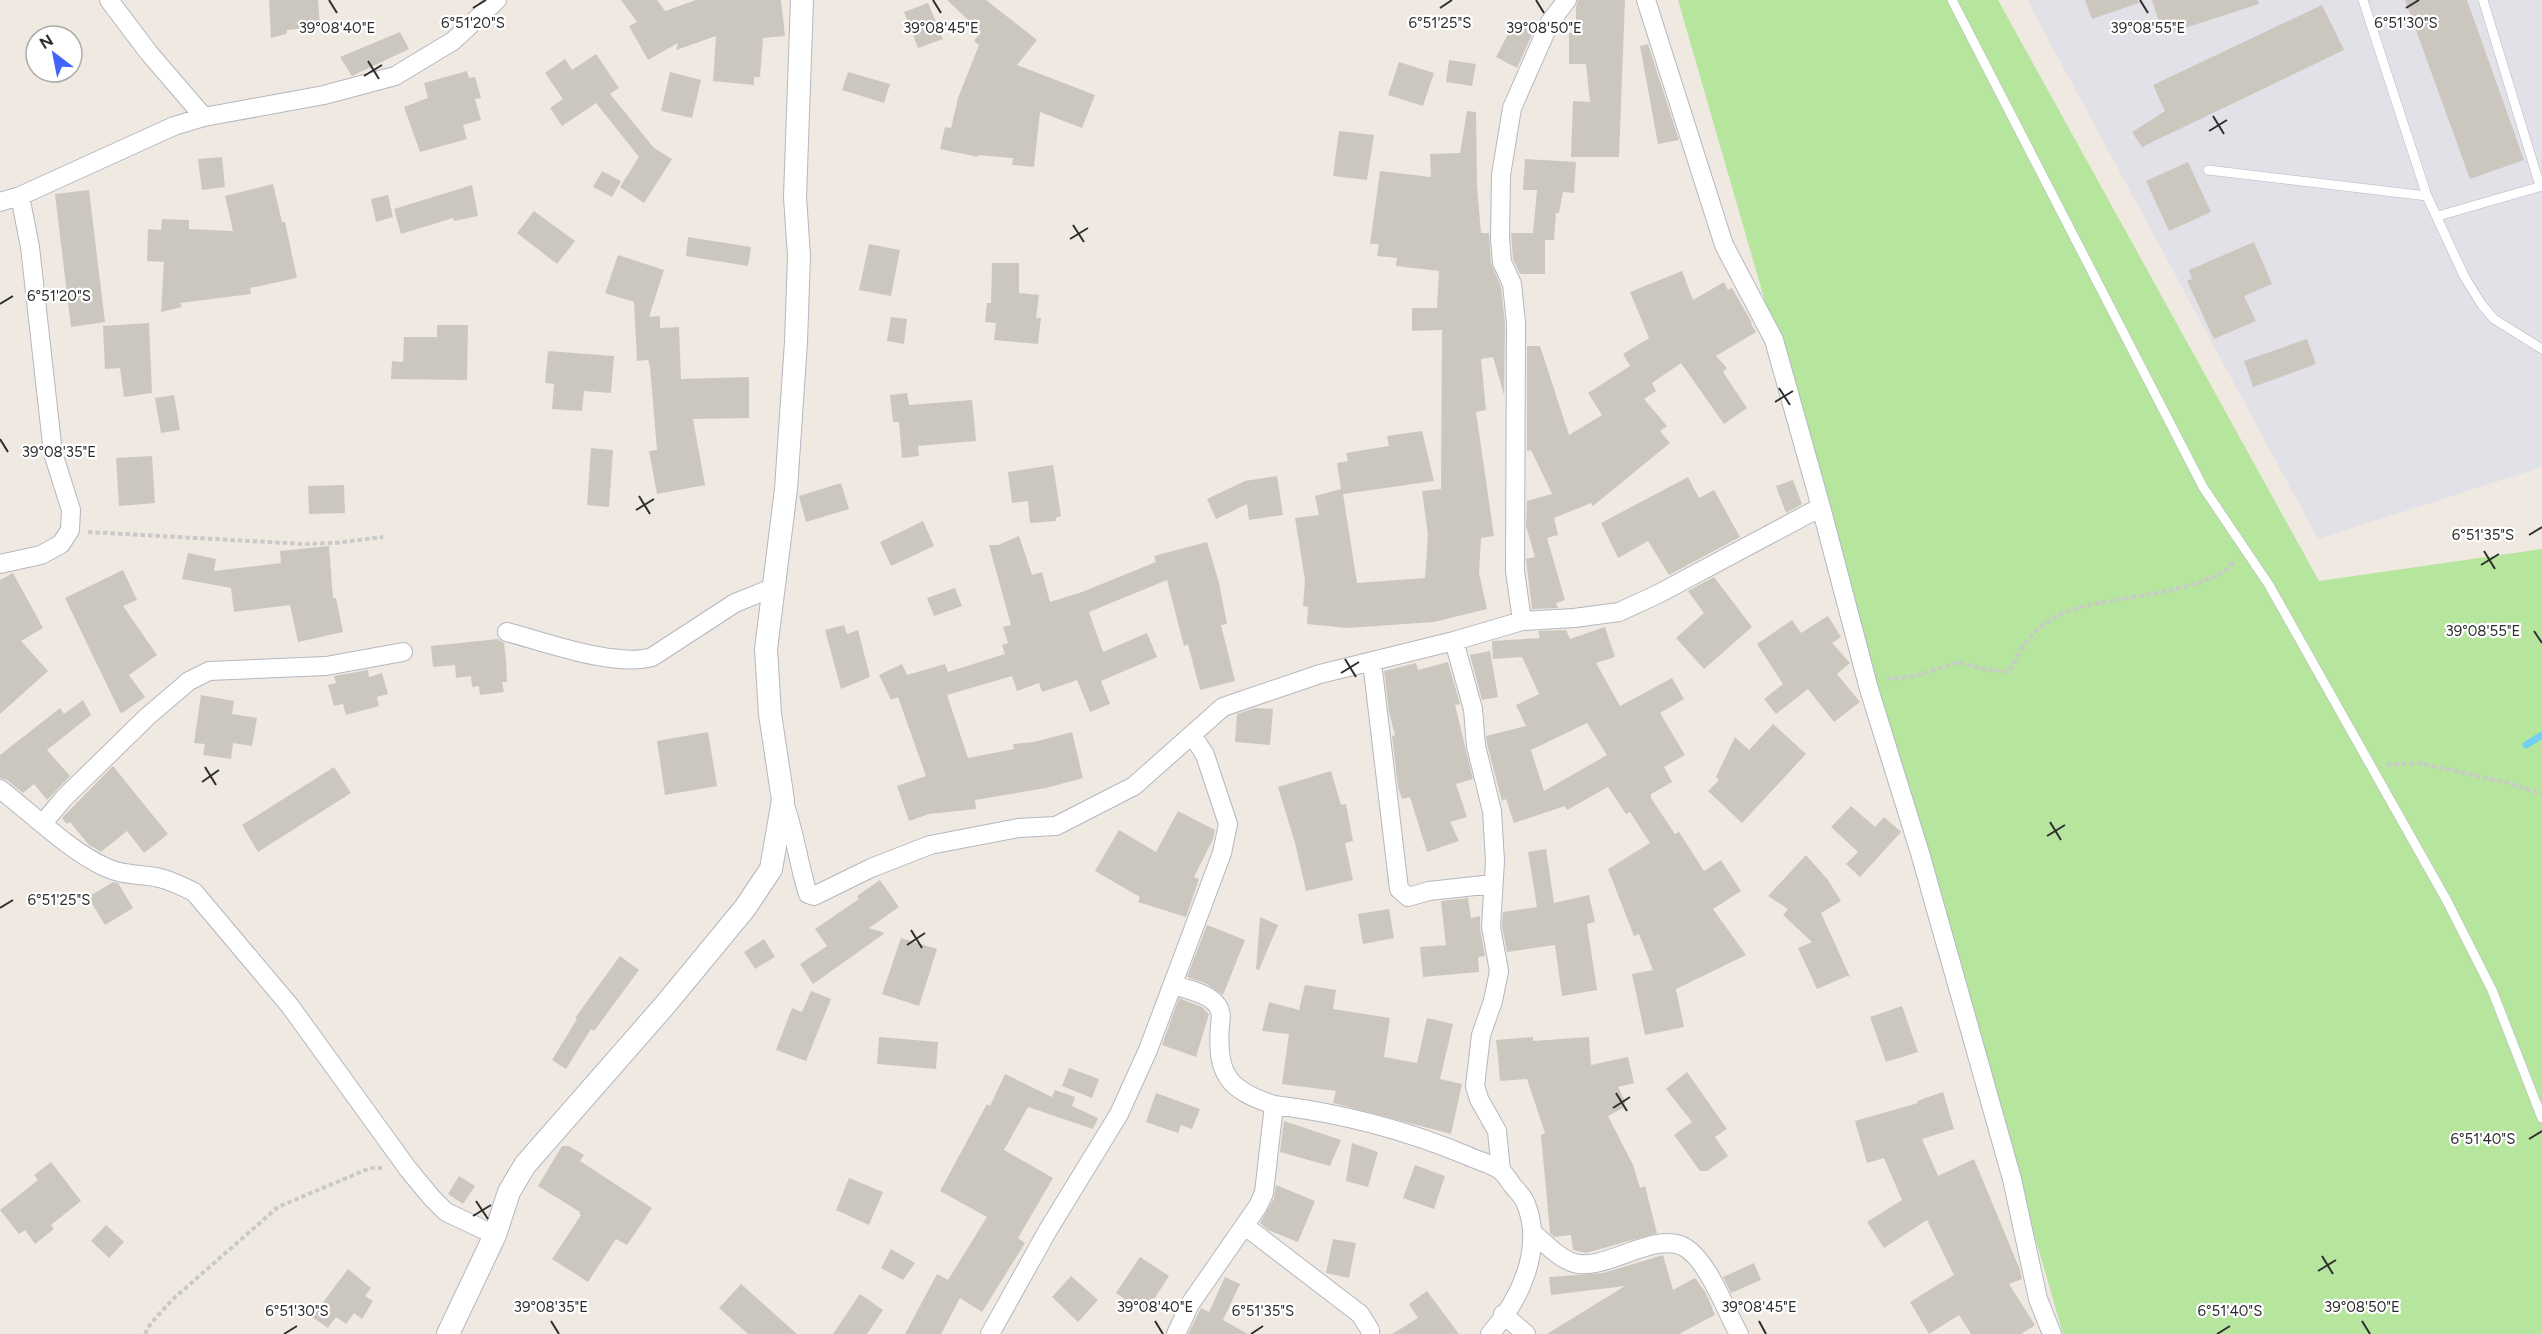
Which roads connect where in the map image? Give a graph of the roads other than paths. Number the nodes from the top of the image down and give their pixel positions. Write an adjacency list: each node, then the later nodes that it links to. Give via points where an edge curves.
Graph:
1 (110, 0): 9 (street)
2 (497, 0): 9 (street, via 453,41 395,76 324,95)
3 (802, 0): 19 (street, via 795,197 799,256 796,342 786,489)
4 (1567, 0): 20 (street, via 1550,22 1512,108 1501,175 1502,262 1512,284 1516,323 1515,571)
5 (1646, 0): 17 (street, via 1724,245 1774,340)
6 (1952, 0): 32 (lane, via 2203,487 2269,585 2447,900 2492,990)
7 (2363, 0): 13 (lane)
8 (2483, 0): 11 (lane)
9 (204, 117): 12 (street, via 174,126)
10 (2208, 170): 13 (lane)
11 (2541, 186): 15 (lane)
12 (20, 196): 14 (street); 18 (street, via 30,247 53,453 71,510 69,530 61,544 40,555)
13 (2427, 196): 15 (lane)
14 (0, 202)
15 (2438, 216): 16 (lane, via 2464,276 2482,305 2507,328)
16 (2542, 349)
17 (1821, 507): 20 (street, via 1619,612); 45 (street, via 1869,689 2012,1179 2038,1299)
18 (0, 564)
19 (772, 588): 21 (street, via 735,603 652,657 639,661 603,657); 27 (street, via 766,649 770,714)
20 (1522, 621): 22 (street)
21 (507, 632)
22 (1454, 641): 24 (street); 29 (street, via 1473,710 1476,746 1492,811)
23 (403, 652): 28 (street, via 326,666 209,671 161,703)
24 (1372, 662): 25 (street, via 1320,674 1223,707); 29 (street, via 1399,889 1408,897)
25 (1193, 736): 27 (street, via 1134,786 1056,826 1018,828 930,845 814,896 808,894); 30 (street, via 1205,755 1228,830)
26 (0, 789): 28 (street)
27 (783, 800): 36 (street, via 771,869 745,908 665,1005 525,1165 509,1192)
28 (44, 823): 36 (street, via 86,858 107,869 156,877 194,892 290,1006 408,1169 446,1212)
29 (1493, 884): 33 (street, via 1491,927 1499,971 1481,1035 1475,1086 1497,1131)
30 (1173, 985): 31 (street, via 1218,1005 1220,1064 1228,1080); 39 (street, via 1119,1114)
31 (1274, 1105): 33 (street, via 1388,1128); 34 (street, via 1264,1193)
32 (2542, 1118)
33 (1501, 1171): 35 (street, via 1526,1202)
34 (1245, 1226): 40 (street, via 1190,1304); 41 (street, via 1360,1314)
35 (1533, 1233): 37 (street, via 1526,1274); 44 (street, via 1562,1258 1585,1265 1665,1243 1684,1247 1701,1263)
36 (495, 1235): 38 (street)
37 (1503, 1314): 42 (street); 43 (street)
38 (448, 1334)
39 (990, 1334)
40 (1176, 1334)
41 (1370, 1334)
42 (1490, 1334)
43 (1526, 1334)
44 (1739, 1334)
45 (2052, 1334)

